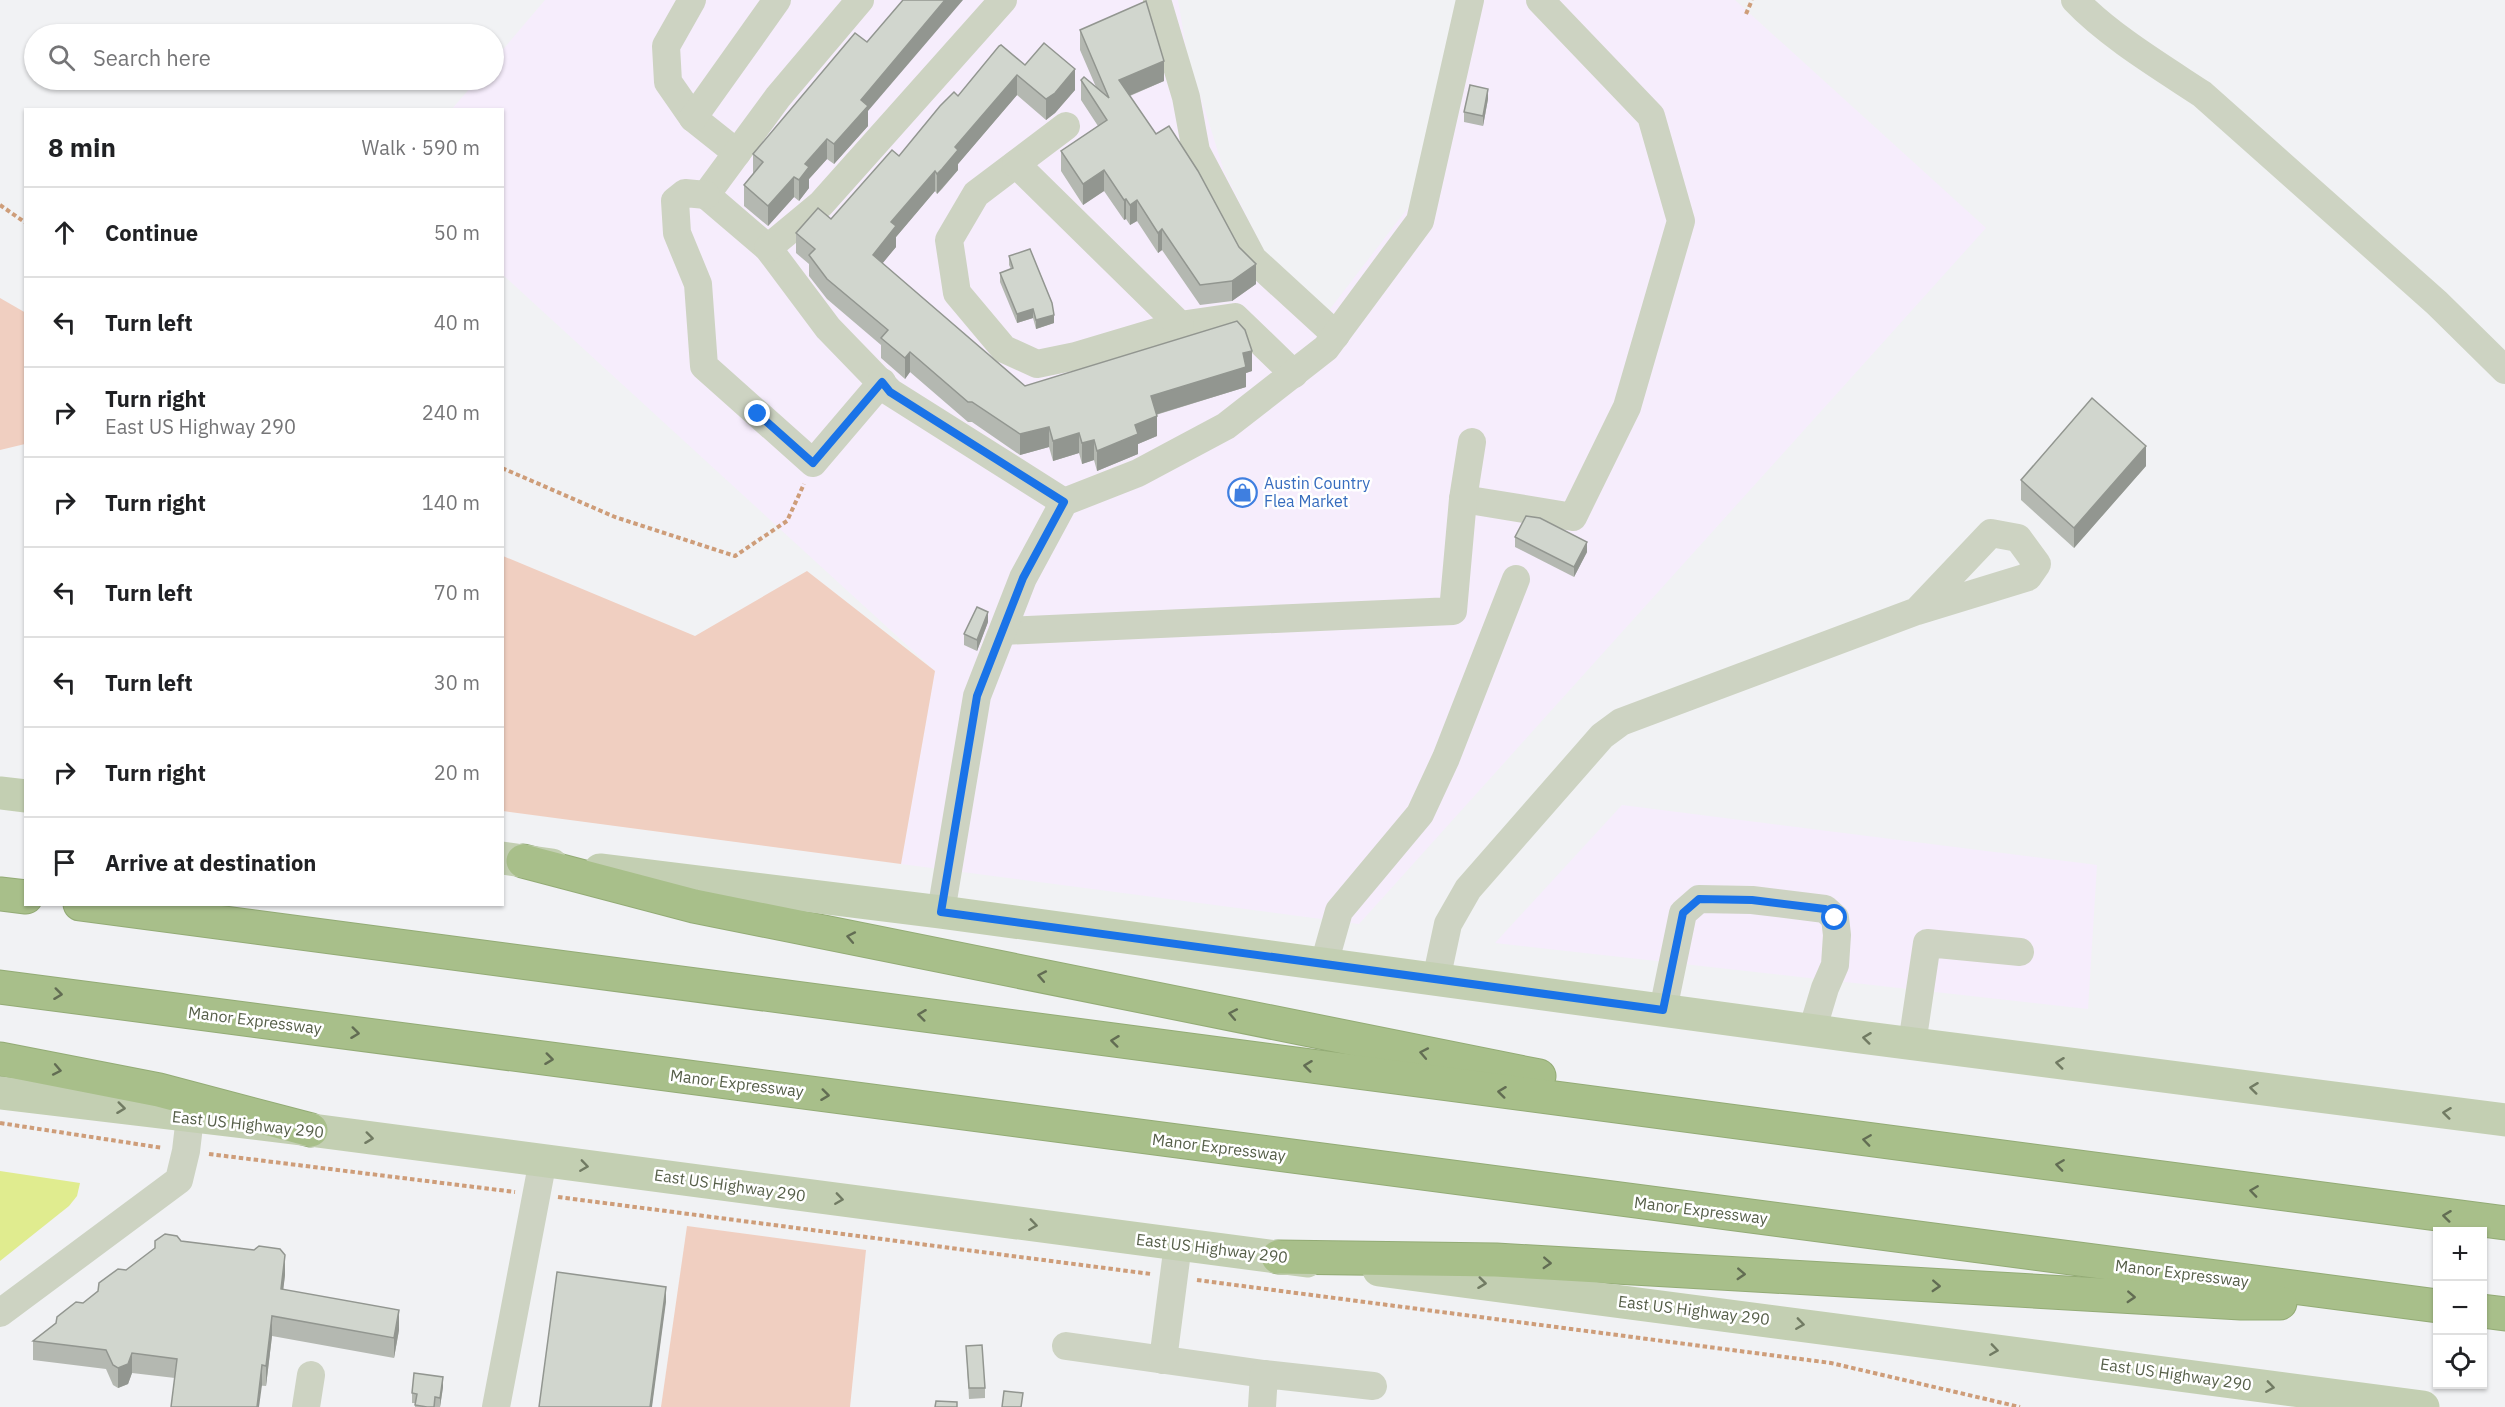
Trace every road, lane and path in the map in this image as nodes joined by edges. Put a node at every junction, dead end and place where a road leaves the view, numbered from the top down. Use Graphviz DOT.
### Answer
graph roads {
  1 [pos="692,0"];
  2 [pos="777,0"];
  3 [pos="1003,0"];
  4 [pos="1157,0"];
  5 [pos="1470,0"];
  6 [pos="1540,0"];
  7 [pos="1752,0"];
  8 [pos="2075,0"];
  9 [pos="854,2"];
  10 [pos="1746,14"];
  11 [pos="693,118"];
  12 [pos="1066,126"];
  13 [pos="737,153"];
  14 [pos="1016,164"];
  15 [pos="705,195"];
  16 [pos="0,205"];
  17 [pos="24,222"];
  18 [pos="768,248"];
  19 [pos="1180,325"];
  20 [pos="1336,335"];
  21 [pos="2505,370"];
  22 [pos="1294,374"];
  23 [pos="882,382"];
  24 [pos="1472,442"];
  25 [pos="813,463"];
  26 [pos="504,469"];
  27 [pos="1463,499"];
  28 [pos="1064,502"];
  29 [pos="1516,579"];
  30 [pos="1917,611"];
  31 [pos="1003,631"];
  32 [pos="0,793"];
  33 [pos="24,796"];
  34 [pos="513,860"];
  35 [pos="0,894"];
  36 [pos="24,897"];
  37 [pos="95,906"];
  38 [pos="941,912"];
  39 [pos="2020,952"];
  40 [pos="1324,964"];
  41 [pos="1436,980"];
  42 [pos="0,987"];
  43 [pos="1663,1010"];
  44 [pos="1812,1031"];
  45 [pos="1912,1044"];
  46 [pos="0,1059"];
  47 [pos="0,1093"];
  48 [pos="1664,1113"];
  49 [pos="190,1117"];
  50 [pos="2505,1120"];
  51 [pos="0,1123"];
  52 [pos="311,1130"];
  53 [pos="186,1151"];
  54 [pos="543,1160"];
  55 [pos="536,1194"];
  56 [pos="2505,1223"];
  57 [pos="1178,1244"];
  58 [pos="1278,1257"];
  59 [pos="1174,1277"];
  60 [pos="2395,1301"];
  61 [pos="2433,1305"];
  62 [pos="2487,1312"];
  63 [pos="0,1313"];
  64 [pos="2505,1314"];
  65 [pos="1066,1346"];
  66 [pos="1163,1360"];
  67 [pos="1264,1374"];
  68 [pos="311,1375"];
  69 [pos="1373,1386"];
  70 [pos="306,1407"];
  71 [pos="496,1407"];
  72 [pos="1262,1407"];
  73 [pos="2020,1407"];
  74 [pos="2423,1407"];
  1 -- 11 [label="lane"];
  2 -- 11 [label="lane"];
  3 -- 18 [label="lane"];
  4 -- 20 [label="lane"];
  5 -- 20 [label="lane"];
  6 -- 27 [label="lane"];
  7 -- 10 [label="path"];
  8 -- 21 [label="lane"];
  9 -- 13 [label="lane"];
  11 -- 13 [label="lane"];
  12 -- 14 [label="lane"];
  13 -- 15 [label="lane"];
  14 -- 19 [label="lane"];
  14 -- 19 [label="lane"];
  15 -- 18 [label="lane"];
  15 -- 25 [label="lane"];
  16 -- 17 [label="path"];
  18 -- 23 [label="lane"];
  19 -- 22 [label="lane"];
  20 -- 22 [label="lane"];
  22 -- 28 [label="lane"];
  23 -- 25 [label="lane"];
  23 -- 28 [label="lane"];
  24 -- 27 [label="lane"];
  25 -- 26 [label="path"];
  27 -- 31 [label="lane"];
  28 -- 31 [label="lane"];
  29 -- 40 [label="lane"];
  30 -- 41 [label="lane"];
  31 -- 38 [label="lane"];
  32 -- 33 [label="main road"];
  34 -- 38 [label="main road"];
  48 -- 34 [label="highway, one-way"];
  35 -- 36 [label="highway"];
  48 -- 37 [label="highway, one-way"];
  38 -- 40 [label="main road"];
  39 -- 45 [label="lane"];
  40 -- 41 [label="main road"];
  41 -- 43 [label="main road"];
  42 -- 60 [label="highway, Manor Expressway, one-way"];
  43 -- 44 [label="main road"];
  43 -- 44 [label="lane"];
  45 -- 44 [label="main road, one-way"];
  50 -- 45 [label="main road, one-way"];
  46 -- 52 [label="highway, one-way"];
  47 -- 49 [label="main road, East US Highway 290, one-way"];
  56 -- 48 [label="highway, one-way"];
  49 -- 52 [label="main road, East US Highway 290"];
  49 -- 53 [label="lane"];
  51 -- 53 [label="path"];
  52 -- 54 [label="main road, East US Highway 290, one-way"];
  53 -- 55 [label="path"];
  53 -- 63 [label="lane"];
  54 -- 55 [label="lane"];
  54 -- 57 [label="main road, East US Highway 290, one-way"];
  55 -- 59 [label="path"];
  55 -- 71 [label="lane"];
  57 -- 58 [label="main road, East US Highway 290"];
  57 -- 59 [label="lane"];
  58 -- 60 [label="highway, one-way"];
  58 -- 74 [label="main road, East US Highway 290, one-way"];
  59 -- 66 [label="lane"];
  59 -- 73 [label="path"];
  60 -- 61 [label="highway, Manor Expressway"];
  62 -- 64 [label="highway"];
  65 -- 66 [label="lane"];
  66 -- 67 [label="lane"];
  67 -- 69 [label="lane"];
  67 -- 72 [label="lane"];
  68 -- 70 [label="lane"];
}
